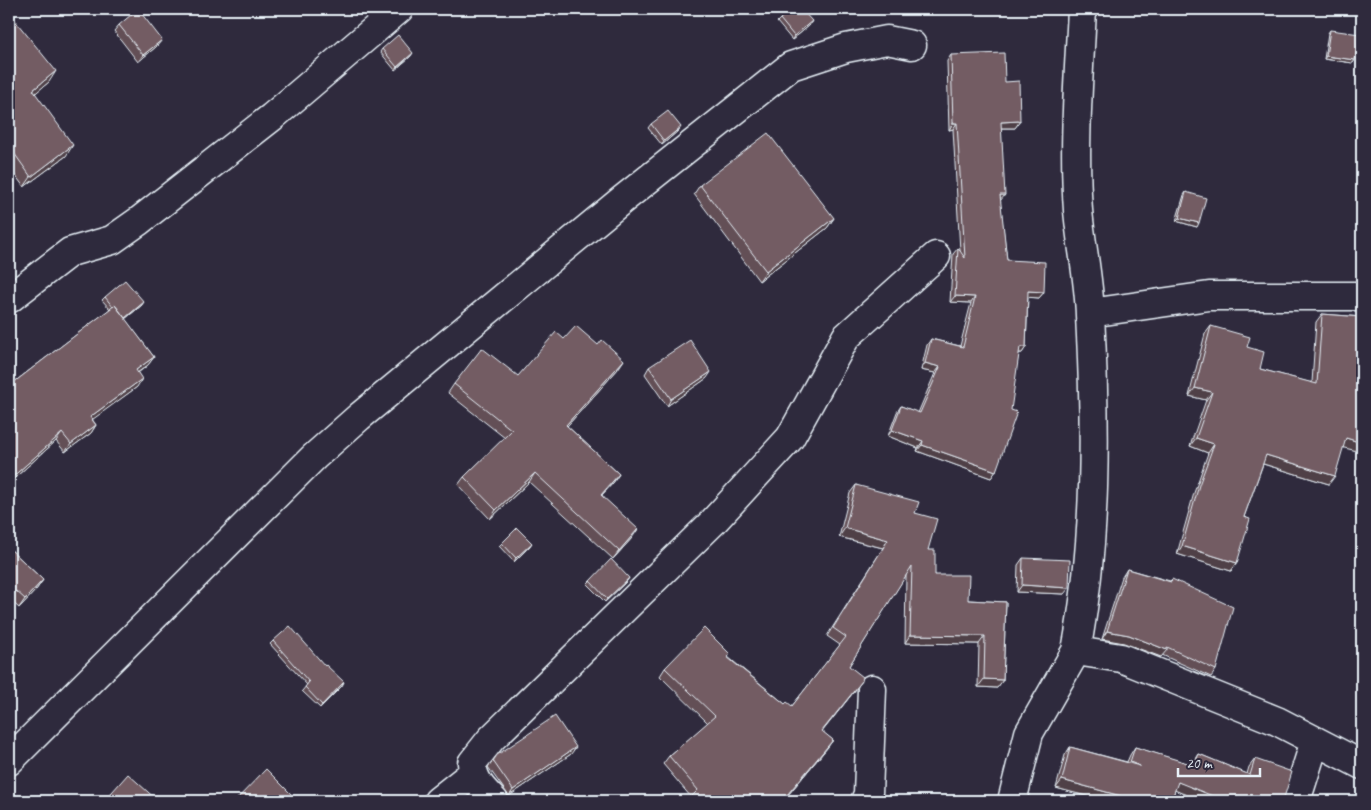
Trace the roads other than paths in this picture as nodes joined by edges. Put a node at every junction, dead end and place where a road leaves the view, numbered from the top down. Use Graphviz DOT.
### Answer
graph roads {
  1 [pos="399,9"];
  2 [pos="1082,9"];
  3 [pos="912,45"];
  4 [pos="936,256"];
  5 [pos="1362,296"];
  6 [pos="9,299"];
  7 [pos="1090,314"];
  8 [pos="1076,651"];
  9 [pos="872,689"];
  10 [pos="1315,740"];
  11 [pos="9,761"];
  12 [pos="1362,765"];
  13 [pos="472,774"];
  14 [pos="438,801"];
  15 [pos="494,801"];
  16 [pos="866,801"];
  17 [pos="1012,801"];
  18 [pos="1296,801"];
  1 -- 6 [label="street"];
  2 -- 7 [label="street"];
  3 -- 11 [label="street"];
  4 -- 13 [label="street"];
  5 -- 7 [label="street"];
  7 -- 8 [label="street"];
  8 -- 10 [label="street"];
  8 -- 17 [label="street"];
  9 -- 16 [label="street"];
  10 -- 12 [label="street"];
  10 -- 18 [label="street"];
  13 -- 14 [label="street"];
  13 -- 15 [label="street"];
}
